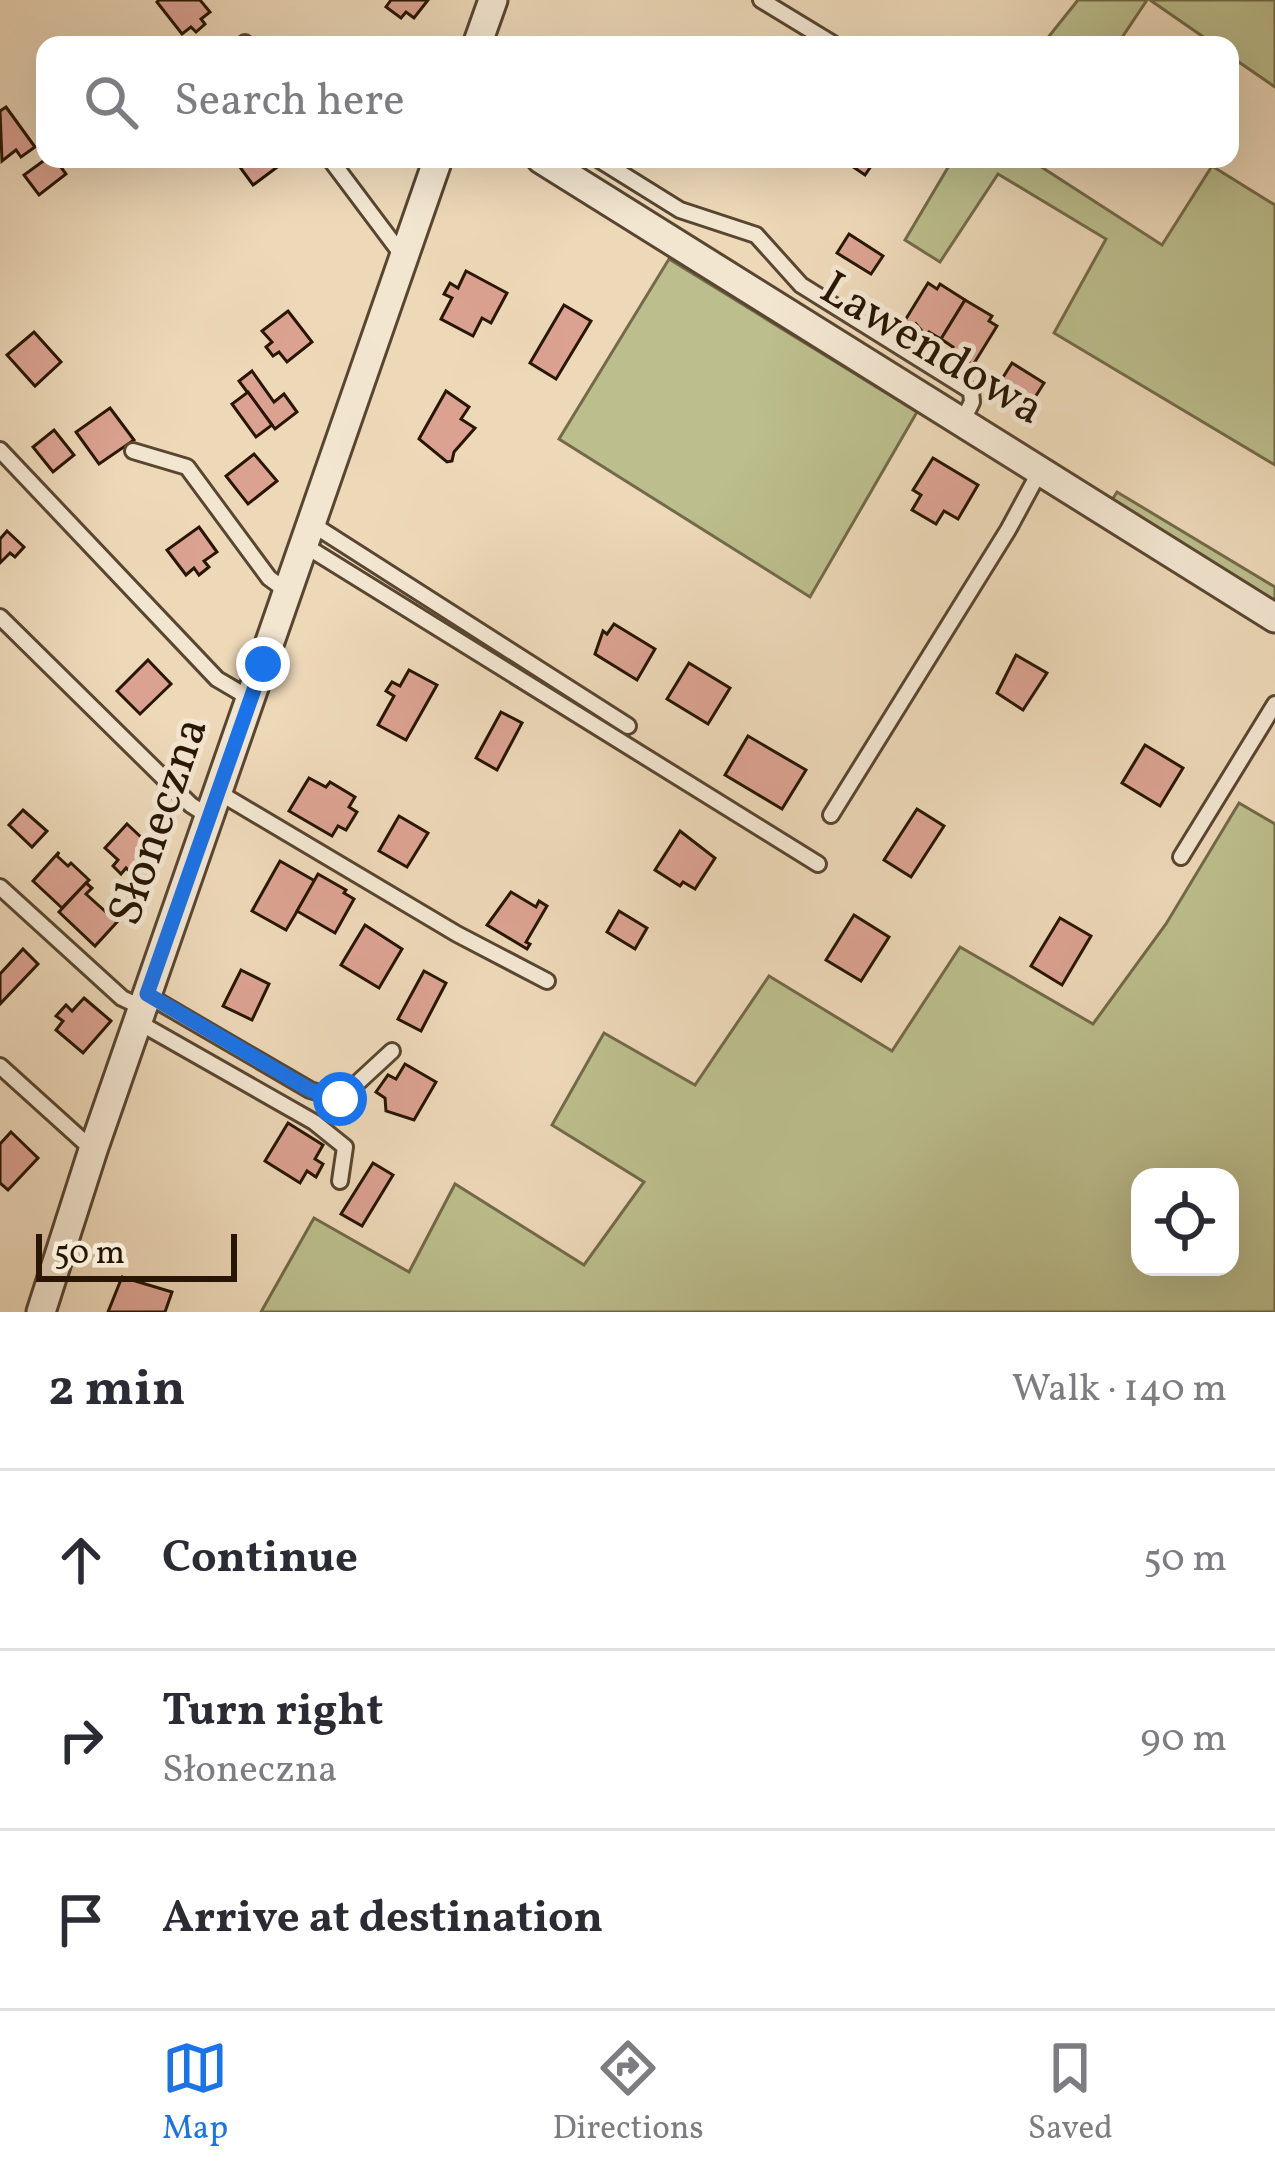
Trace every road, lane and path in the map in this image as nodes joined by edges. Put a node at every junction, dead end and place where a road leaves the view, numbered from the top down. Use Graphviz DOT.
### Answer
graph roads {
  1 [pos="494,0"];
  2 [pos="761,0"];
  3 [pos="480,36"];
  4 [pos="820,36"];
  5 [pos="337,168"];
  6 [pos="435,168"];
  7 [pos="555,168"];
  8 [pos="613,168"];
  9 [pos="405,259"];
  10 [pos="829,302"];
  11 [pos="814,331"];
  12 [pos="962,422"];
  13 [pos="0,450"];
  14 [pos="133,451"];
  15 [pos="1041,469"];
  16 [pos="308,535"];
  17 [pos="288,592"];
  18 [pos="0,617"];
  19 [pos="1275,618"];
  20 [pos="251,699"];
  21 [pos="1275,704"];
  22 [pos="628,726"];
  23 [pos="214,804"];
  24 [pos="831,815"];
  25 [pos="1181,857"];
  26 [pos="818,864"];
  27 [pos="0,886"];
  28 [pos="547,981"];
  29 [pos="143,1008"];
  30 [pos="392,1051"];
  31 [pos="0,1066"];
  32 [pos="93,1150"];
  33 [pos="340,1181"];
  34 [pos="41,1312"];
  1 -- 3 [label="street"];
  2 -- 4 [label="lane"];
  5 -- 9 [label="lane"];
  6 -- 9 [label="street, Słoneczna"];
  7 -- 11 [label="street, Lawendowa"];
  8 -- 10 [label="lane"];
  9 -- 16 [label="street, Słoneczna"];
  10 -- 11 [label="lane"];
  10 -- 12 [label="lane"];
  11 -- 12 [label="street, Lawendowa"];
  12 -- 15 [label="street, Lawendowa"];
  13 -- 20 [label="lane"];
  14 -- 17 [label="lane"];
  15 -- 19 [label="street, Lawendowa"];
  15 -- 24 [label="lane"];
  16 -- 17 [label="street, Słoneczna"];
  16 -- 22 [label="lane"];
  16 -- 26 [label="lane"];
  17 -- 20 [label="street, Słoneczna"];
  18 -- 23 [label="lane"];
  20 -- 23 [label="street, Słoneczna"];
  21 -- 25 [label="lane"];
  23 -- 28 [label="lane"];
  23 -- 29 [label="street, Słoneczna"];
  27 -- 29 [label="lane"];
  29 -- 30 [label="lane"];
  29 -- 32 [label="street, Słoneczna"];
  29 -- 33 [label="lane"];
  31 -- 32 [label="lane"];
  32 -- 34 [label="street, Słoneczna"];
}
